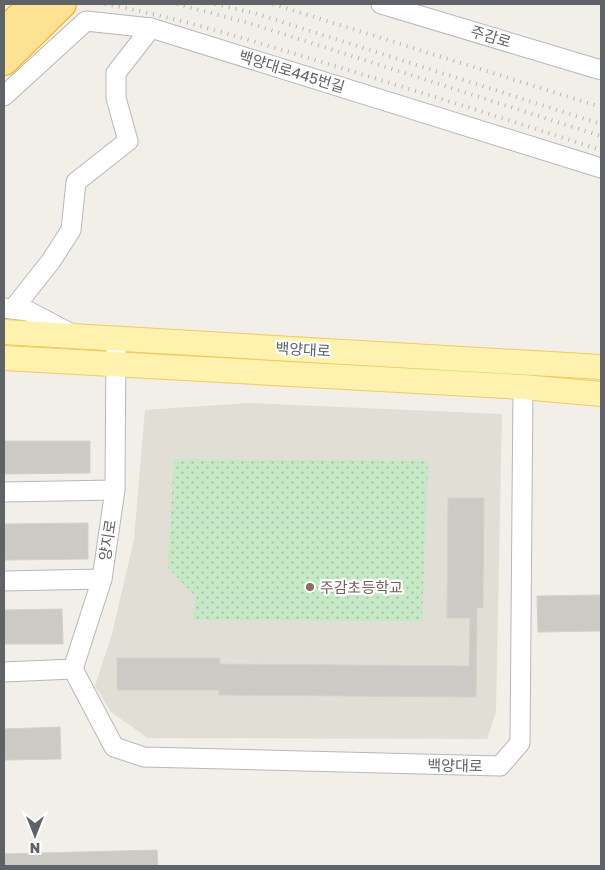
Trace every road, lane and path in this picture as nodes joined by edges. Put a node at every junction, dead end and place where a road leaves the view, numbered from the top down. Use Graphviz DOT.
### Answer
graph roads {
  1 [pos="32,4"];
  2 [pos="62,4"];
  3 [pos="381,4"];
  4 [pos="151,28"];
  5 [pos="4,32"];
  6 [pos="4,61"];
  7 [pos="601,70"];
  8 [pos="4,96"];
  9 [pos="601,168"];
  10 [pos="8,309"];
  11 [pos="4,332"];
  12 [pos="74,335"];
  13 [pos="116,337"];
  14 [pos="5,359"];
  15 [pos="114,363"];
  16 [pos="601,367"];
  17 [pos="523,387"];
  18 [pos="601,394"];
  19 [pos="115,490"];
  20 [pos="4,492"];
  21 [pos="102,579"];
  22 [pos="4,581"];
  23 [pos="73,669"];
  24 [pos="4,672"];
  1 -- 5 [label="highway"];
  2 -- 6 [label="highway"];
  3 -- 7 [label="street, 주감로"];
  4 -- 8 [label="street, 백양대로445번길"];
  4 -- 9 [label="street, 백양대로445번길"];
  4 -- 10 [label="street"];
  10 -- 12 [label="street"];
  11 -- 12 [label="main road, 백양대로"];
  12 -- 13 [label="main road, 백양대로"];
  13 -- 15 [label="street, 양지로"];
  13 -- 16 [label="main road, 백양대로"];
  14 -- 15 [label="main road, 백양대로"];
  15 -- 17 [label="main road, 백양대로"];
  15 -- 19 [label="street, 양지로"];
  17 -- 18 [label="main road, 백양대로"];
  17 -- 23 [label="street, 백양대로"];
  19 -- 20 [label="street"];
  19 -- 21 [label="street, 양지로"];
  21 -- 22 [label="street"];
  21 -- 23 [label="street, 양지로"];
  23 -- 24 [label="street"];
}
